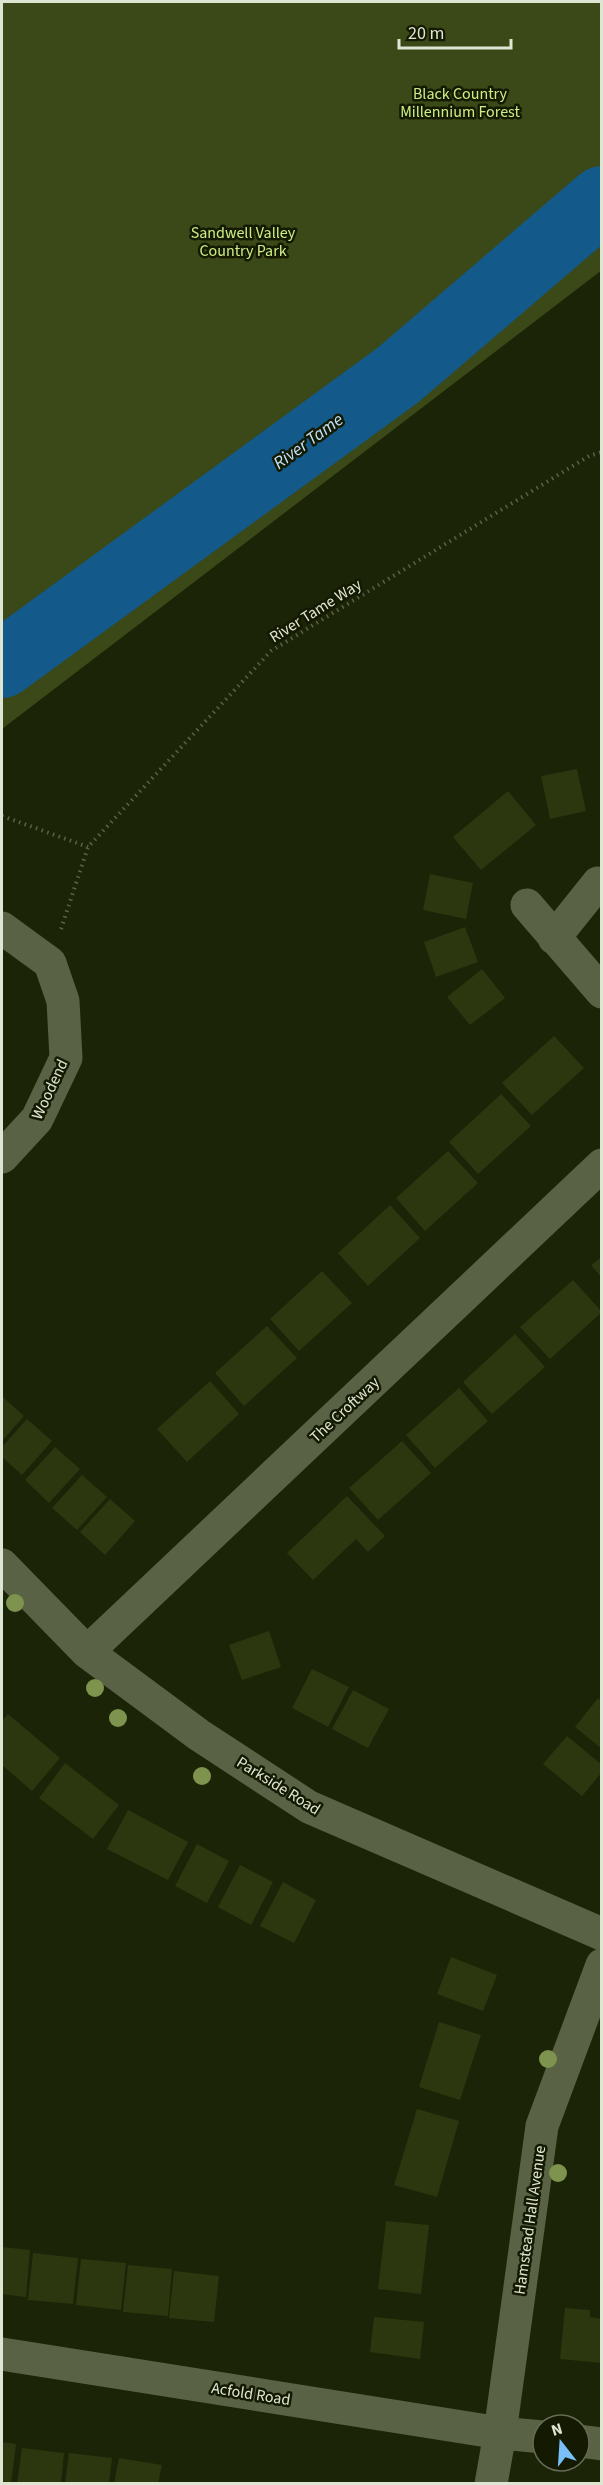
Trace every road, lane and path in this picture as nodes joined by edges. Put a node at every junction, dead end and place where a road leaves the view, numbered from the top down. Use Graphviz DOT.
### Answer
graph roads {
  1 [pos="602,452"];
  2 [pos="2,816"];
  3 [pos="88,847"];
  4 [pos="598,883"];
  5 [pos="527,905"];
  6 [pos="2,927"];
  7 [pos="554,938"];
  8 [pos="50,963"];
  9 [pos="602,992"];
  10 [pos="2,1157"];
  11 [pos="602,1165"];
  12 [pos="2,1565"];
  13 [pos="87,1652"];
  14 [pos="602,1934"];
  15 [pos="602,1965"];
  16 [pos="2,2354"];
  17 [pos="500,2433"];
  18 [pos="531,2437"];
  19 [pos="491,2484"];
  1 -- 3 [label="path, River Tame Way"];
  2 -- 3 [label="path"];
  3 -- 8 [label="path, River Tame Way"];
  4 -- 7 [label="street"];
  5 -- 7 [label="street"];
  6 -- 8 [label="street"];
  7 -- 9 [label="street"];
  8 -- 10 [label="street, Woodend"];
  11 -- 13 [label="street, The Croftway"];
  12 -- 13 [label="street, Parkside Road"];
  13 -- 14 [label="street, Parkside Road"];
  15 -- 17 [label="street, Hamstead Hall Avenue"];
  16 -- 17 [label="street, Acfold Road"];
  17 -- 18 [label="street, Acfold Road"];
  17 -- 19 [label="street, Hamstead Hall Avenue"];
}
